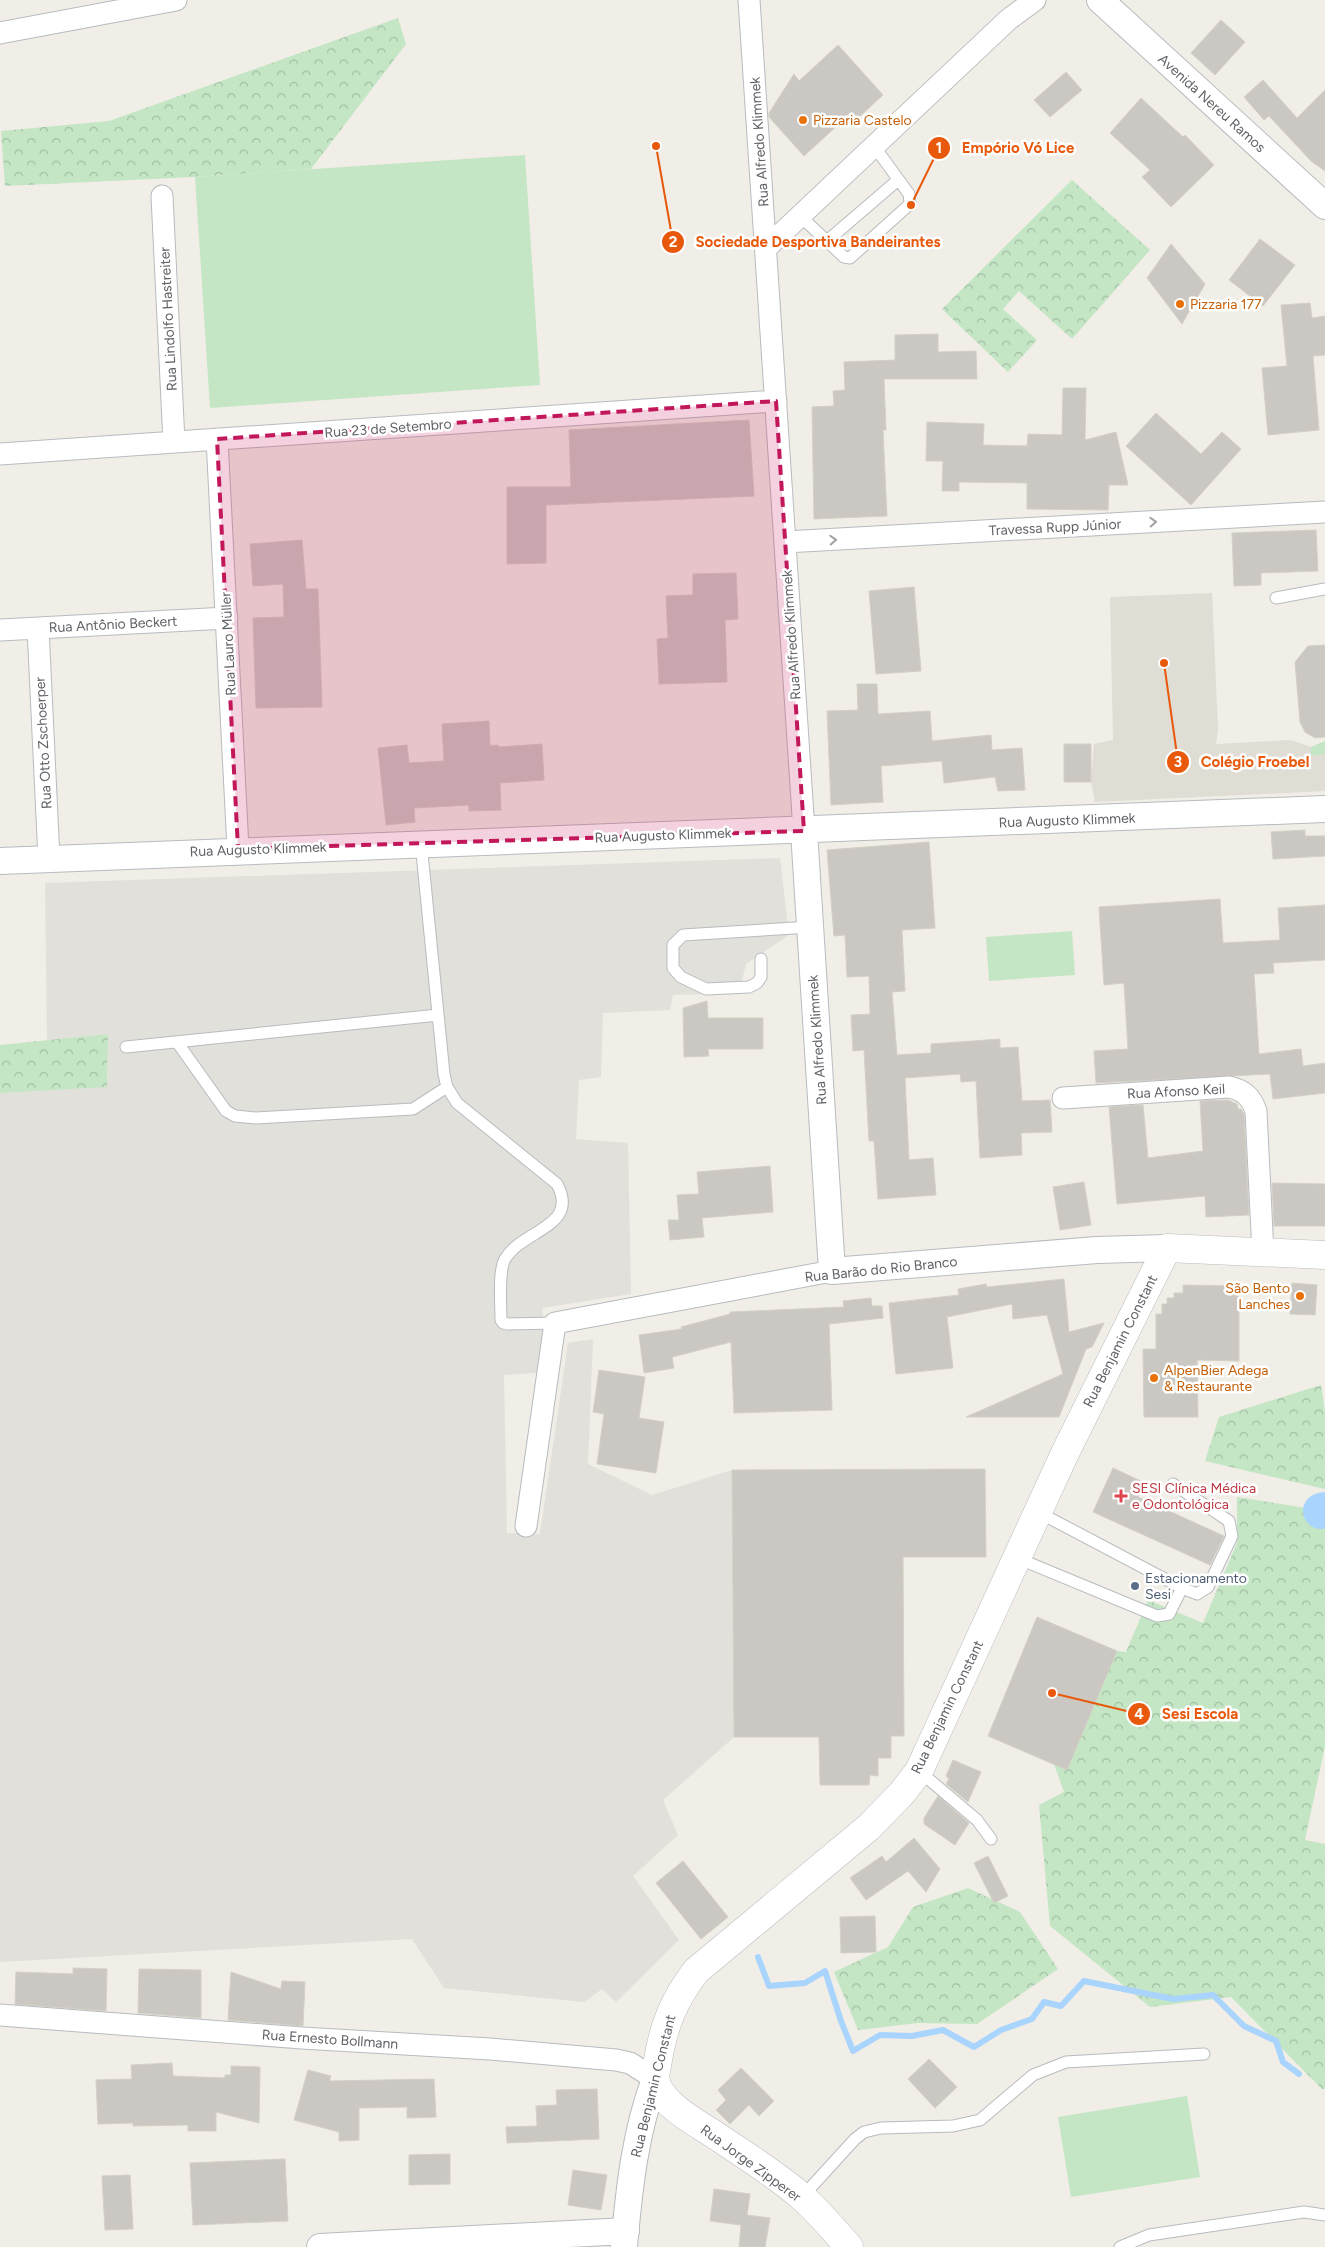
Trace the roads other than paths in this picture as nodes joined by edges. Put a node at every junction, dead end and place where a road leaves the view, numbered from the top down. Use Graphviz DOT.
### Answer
graph roads {
  1 [pos="176,0"];
  2 [pos="749,0"];
  3 [pos="1034,0"];
  4 [pos="1100,0"];
  5 [pos="0,33"];
  6 [pos="874,146"];
  7 [pos="898,180"];
  8 [pos="162,196"];
  9 [pos="1325,206"];
  10 [pos="799,215"];
  11 [pos="827,241"];
  12 [pos="766,248"];
  13 [pos="776,401"];
  14 [pos="217,439"];
  15 [pos="174,442"];
  16 [pos="0,454"];
  17 [pos="1325,512"];
  18 [pos="785,542"];
  19 [pos="1325,589"];
  20 [pos="1276,598"];
  21 [pos="227,618"];
  22 [pos="38,628"];
  23 [pos="0,630"];
  24 [pos="1325,810"];
  25 [pos="804,831"];
  26 [pos="421,844"];
  27 [pos="238,850"];
  28 [pos="49,858"];
  29 [pos="0,861"];
  30 [pos="810,927"];
  31 [pos="761,959"];
  32 [pos="438,1015"];
  33 [pos="177,1042"];
  34 [pos="126,1047"];
  35 [pos="447,1087"];
  36 [pos="1063,1098"];
  37 [pos="1167,1248"];
  38 [pos="1263,1252"];
  39 [pos="1325,1255"];
  40 [pos="832,1271"];
  41 [pos="555,1323"];
  42 [pos="1172,1484"];
  43 [pos="1038,1512"];
  44 [pos="526,1526"];
  45 [pos="1017,1558"];
  46 [pos="1182,1588"];
  47 [pos="919,1771"];
  48 [pos="991,1839"];
  49 [pos="0,2015"];
  50 [pos="1204,2054"];
  51 [pos="655,2079"];
  52 [pos="802,2197"];
  53 [pos="1325,2215"];
  54 [pos="625,2239"];
  55 [pos="320,2247"];
  56 [pos="849,2247"];
  57 [pos="1120,2247"];
  1 -- 5 [label="street"];
  2 -- 12 [label="street, Rua Alfredo Klimmek"];
  3 -- 6 [label="street"];
  4 -- 9 [label="street, Avenida Nereu Ramos"];
  6 -- 7 [label="lane"];
  6 -- 10 [label="street"];
  7 -- 11 [label="lane"];
  7 -- 11 [label="lane"];
  8 -- 15 [label="street, Rua Lindolfo Hastreiter"];
  10 -- 11 [label="lane"];
  10 -- 12 [label="street"];
  12 -- 13 [label="street, Rua Alfredo Klimmek"];
  13 -- 14 [label="street, Rua 23 de Setembro"];
  13 -- 18 [label="street, Rua Alfredo Klimmek"];
  14 -- 15 [label="street, Rua 23 de Setembro"];
  14 -- 21 [label="street, Rua Lauro Müller"];
  15 -- 16 [label="street, Rua 23 de Setembro"];
  18 -- 17 [label="street, Travessa Rupp Júnior, one-way"];
  18 -- 25 [label="street, Rua Alfredo Klimmek"];
  19 -- 20 [label="lane"];
  21 -- 22 [label="street, Rua Antônio Beckert"];
  21 -- 27 [label="street, Rua Lauro Müller"];
  22 -- 23 [label="street, Rua Antônio Beckert"];
  22 -- 28 [label="street, Rua Otto Zschoerper"];
  24 -- 25 [label="street, Rua Augusto Klimmek"];
  25 -- 26 [label="street, Rua Augusto Klimmek"];
  25 -- 30 [label="street, Rua Alfredo Klimmek"];
  26 -- 27 [label="street, Rua Augusto Klimmek"];
  26 -- 32 [label="lane"];
  27 -- 28 [label="street, Rua Augusto Klimmek"];
  28 -- 29 [label="street, Rua Augusto Klimmek"];
  30 -- 31 [label="lane"];
  30 -- 40 [label="street, Rua Alfredo Klimmek"];
  32 -- 33 [label="lane"];
  32 -- 35 [label="lane"];
  33 -- 34 [label="lane"];
  33 -- 35 [label="lane"];
  35 -- 41 [label="lane"];
  36 -- 38 [label="street, Rua Afonso Keil"];
  37 -- 38 [label="main road, Rua Barão do Rio Branco"];
  37 -- 40 [label="street, Rua Barão do Rio Branco"];
  37 -- 43 [label="main road, Rua Benjamin Constant"];
  38 -- 39 [label="main road, Rua Barão do Rio Branco"];
  40 -- 41 [label="street, Rua Barão do Rio Branco"];
  41 -- 44 [label="street"];
  42 -- 46 [label="lane"];
  43 -- 45 [label="main road, Rua Benjamin Constant"];
  43 -- 46 [label="lane"];
  45 -- 46 [label="lane"];
  45 -- 47 [label="main road, Rua Benjamin Constant"];
  47 -- 48 [label="lane"];
  47 -- 51 [label="main road, Rua Benjamin Constant"];
  49 -- 51 [label="street, Rua Ernesto Bollmann"];
  50 -- 52 [label="lane"];
  51 -- 52 [label="main road, Rua Jorge Zipperer"];
  51 -- 54 [label="street, Rua Benjamin Constant"];
  52 -- 56 [label="main road, Rua Jorge Zipperer"];
  53 -- 57 [label="lane"];
  54 -- 55 [label="street"];
}
